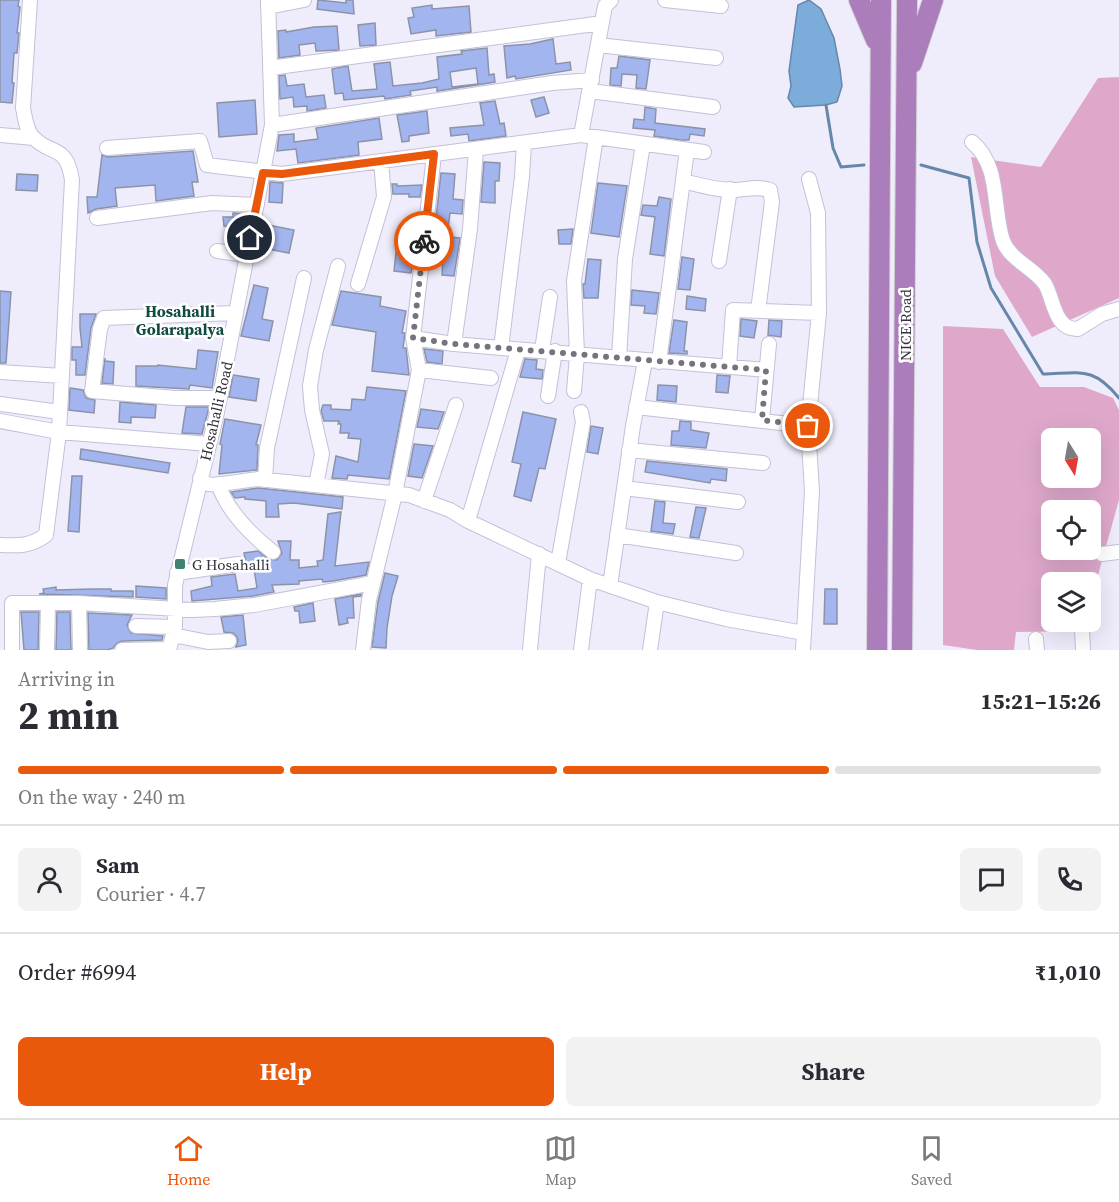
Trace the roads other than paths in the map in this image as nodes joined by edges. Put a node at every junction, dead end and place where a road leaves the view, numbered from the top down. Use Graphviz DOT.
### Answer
graph roads {
  1 [pos="30,0"];
  2 [pos="304,0"];
  3 [pos="611,0"];
  4 [pos="665,0"];
  5 [pos="859,0"];
  6 [pos="881,0"];
  7 [pos="907,0"];
  8 [pos="933,0"];
  9 [pos="268,4"];
  10 [pos="721,6"];
  11 [pos="602,23"];
  12 [pos="598,45"];
  13 [pos="880,51"];
  14 [pos="716,58"];
  15 [pos="270,68"];
  16 [pos="906,76"];
  17 [pos="591,86"];
  18 [pos="713,107"];
  19 [pos="272,125"];
  20 [pos="0,135"];
  21 [pos="581,135"];
  22 [pos="596,137"];
  23 [pos="34,138"];
  24 [pos="972,142"];
  25 [pos="524,143"];
  26 [pos="643,144"];
  27 [pos="107,148"];
  28 [pos="476,149"];
  29 [pos="687,150"];
  30 [pos="704,152"];
  31 [pos="434,154"];
  32 [pos="381,162"];
  33 [pos="263,173"];
  34 [pos="808,179"];
  35 [pos="683,181"];
  36 [pos="730,189"];
  37 [pos="257,205"];
  38 [pos="97,218"];
  39 [pos="218,251"];
  40 [pos="247,255"];
  41 [pos="719,261"];
  42 [pos="338,266"];
  43 [pos="304,278"];
  44 [pos="358,284"];
  45 [pos="550,297"];
  46 [pos="1119,309"];
  47 [pos="758,311"];
  48 [pos="236,313"];
  49 [pos="819,313"];
  50 [pos="413,338"];
  51 [pos="454,344"];
  52 [pos="769,344"];
  53 [pos="501,348"];
  54 [pos="518,350"];
  55 [pos="548,351"];
  56 [pos="576,355"];
  57 [pos="619,358"];
  58 [pos="645,361"];
  59 [pos="659,362"];
  60 [pos="729,367"];
  61 [pos="419,370"];
  62 [pos="766,370"];
  63 [pos="0,372"];
  64 [pos="62,376"];
  65 [pos="491,378"];
  66 [pos="574,391"];
  67 [pos="548,396"];
  68 [pos="220,398"];
  69 [pos="0,404"];
  70 [pos="456,405"];
  71 [pos="636,407"];
  72 [pos="60,412"];
  73 [pos="581,412"];
  74 [pos="762,420"];
  75 [pos="0,421"];
  76 [pos="808,426"];
  77 [pos="59,432"];
  78 [pos="209,444"];
  79 [pos="629,450"];
  80 [pos="763,463"];
  81 [pos="200,478"];
  82 [pos="265,480"];
  83 [pos="218,484"];
  84 [pos="316,485"];
  85 [pos="624,488"];
  86 [pos="395,494"];
  87 [pos="424,501"];
  88 [pos="738,502"];
  89 [pos="468,521"];
  90 [pos="617,535"];
  91 [pos="0,544"];
  92 [pos="273,552"];
  93 [pos="1119,552"];
  94 [pos="736,553"];
  95 [pos="539,554"];
  96 [pos="1102,554"];
  97 [pos="558,563"];
  98 [pos="238,564"];
  99 [pos="177,573"];
  100 [pos="590,579"];
  101 [pos="374,582"];
  102 [pos="610,586"];
  103 [pos="657,602"];
  104 [pos="79,603"];
  105 [pos="48,604"];
  106 [pos="174,608"];
  107 [pos="136,626"];
  108 [pos="174,631"];
  109 [pos="1082,632"];
  110 [pos="804,633"];
  111 [pos="229,641"];
  112 [pos="204,646"];
  113 [pos="12,650"];
  114 [pos="47,650"];
  115 [pos="80,650"];
  116 [pos="122,650"];
  117 [pos="169,650"];
  118 [pos="363,650"];
  119 [pos="530,650"];
  120 [pos="581,650"];
  121 [pos="650,650"];
  122 [pos="803,650"];
  123 [pos="877,650"];
  124 [pos="902,650"];
  125 [pos="1083,650"];
  1 -- 23 [label="street"];
  2 -- 9 [label="street"];
  3 -- 11 [label="street"];
  4 -- 10 [label="street"];
  5 -- 13 [label="highway"];
  6 -- 13 [label="highway, NICE Road"];
  7 -- 16 [label="highway, NICE Road"];
  8 -- 16 [label="highway"];
  9 -- 15 [label="street, Hosahalli Road"];
  11 -- 12 [label="street"];
  11 -- 15 [label="street"];
  12 -- 14 [label="street"];
  12 -- 17 [label="street"];
  13 -- 123 [label="highway, NICE Road"];
  15 -- 19 [label="street, Hosahalli Road"];
  16 -- 124 [label="highway, NICE Road"];
  17 -- 18 [label="street"];
  17 -- 19 [label="street"];
  17 -- 21 [label="street"];
  19 -- 33 [label="street, Hosahalli Road"];
  20 -- 23 [label="street"];
  21 -- 22 [label="street"];
  21 -- 25 [label="street"];
  22 -- 26 [label="street"];
  22 -- 56 [label="street"];
  23 -- 64 [label="street"];
  24 -- 46 [label="street"];
  25 -- 28 [label="street"];
  25 -- 53 [label="street"];
  26 -- 29 [label="street"];
  26 -- 57 [label="street"];
  27 -- 33 [label="street"];
  28 -- 31 [label="street"];
  28 -- 51 [label="street"];
  29 -- 30 [label="street"];
  29 -- 35 [label="street"];
  31 -- 32 [label="street"];
  31 -- 50 [label="street"];
  32 -- 33 [label="street"];
  32 -- 44 [label="street"];
  33 -- 37 [label="street, Hosahalli Road"];
  34 -- 49 [label="street"];
  35 -- 36 [label="street"];
  35 -- 59 [label="street"];
  36 -- 41 [label="street"];
  36 -- 47 [label="street"];
  37 -- 38 [label="street"];
  37 -- 40 [label="street, Hosahalli Road"];
  39 -- 40 [label="street"];
  40 -- 48 [label="street, Hosahalli Road"];
  42 -- 84 [label="street"];
  43 -- 82 [label="street"];
  45 -- 55 [label="street"];
  47 -- 49 [label="street"];
  47 -- 60 [label="street"];
  48 -- 68 [label="street, Hosahalli Road"];
  48 -- 68 [label="street"];
  49 -- 76 [label="street"];
  50 -- 51 [label="street"];
  50 -- 61 [label="street"];
  51 -- 53 [label="street"];
  52 -- 62 [label="street"];
  53 -- 54 [label="street"];
  54 -- 55 [label="street"];
  54 -- 89 [label="street"];
  55 -- 56 [label="street"];
  55 -- 67 [label="street"];
  56 -- 57 [label="street"];
  56 -- 66 [label="street"];
  57 -- 58 [label="street"];
  58 -- 59 [label="street"];
  58 -- 71 [label="street"];
  59 -- 60 [label="street"];
  60 -- 62 [label="street"];
  61 -- 65 [label="street"];
  61 -- 86 [label="street"];
  62 -- 74 [label="street"];
  63 -- 64 [label="street"];
  64 -- 72 [label="street"];
  68 -- 78 [label="street, Hosahalli Road"];
  69 -- 72 [label="street"];
  70 -- 87 [label="street"];
  71 -- 74 [label="street"];
  71 -- 79 [label="street"];
  72 -- 77 [label="street"];
  73 -- 97 [label="street"];
  74 -- 76 [label="street"];
  75 -- 77 [label="street"];
  76 -- 110 [label="street"];
  77 -- 78 [label="street"];
  77 -- 91 [label="street"];
  78 -- 81 [label="street, Hosahalli Road"];
  79 -- 80 [label="street"];
  79 -- 85 [label="street"];
  81 -- 83 [label="street"];
  81 -- 99 [label="street, Hosahalli Road"];
  82 -- 83 [label="street"];
  82 -- 84 [label="street"];
  83 -- 92 [label="street"];
  84 -- 86 [label="street"];
  85 -- 88 [label="street"];
  85 -- 90 [label="street"];
  86 -- 87 [label="street"];
  86 -- 101 [label="street"];
  87 -- 89 [label="street"];
  89 -- 95 [label="street"];
  90 -- 94 [label="street"];
  90 -- 102 [label="street"];
  93 -- 96 [label="street"];
  95 -- 97 [label="street"];
  95 -- 119 [label="street"];
  97 -- 100 [label="street"];
  98 -- 99 [label="street"];
  99 -- 106 [label="street, Hosahalli Road"];
  100 -- 102 [label="street"];
  100 -- 120 [label="street"];
  101 -- 106 [label="street"];
  101 -- 118 [label="street"];
  102 -- 103 [label="street"];
  103 -- 110 [label="street"];
  103 -- 121 [label="street"];
  104 -- 105 [label="street"];
  104 -- 106 [label="street"];
  104 -- 115 [label="street"];
  105 -- 113 [label="street"];
  105 -- 114 [label="street"];
  106 -- 108 [label="street, Hosahalli Road"];
  107 -- 108 [label="street"];
  108 -- 112 [label="street"];
  108 -- 117 [label="street, Hosahalli Road"];
  109 -- 125 [label="street"];
  110 -- 122 [label="street"];
  111 -- 112 [label="street"];
  116 -- 117 [label="street"];
}
